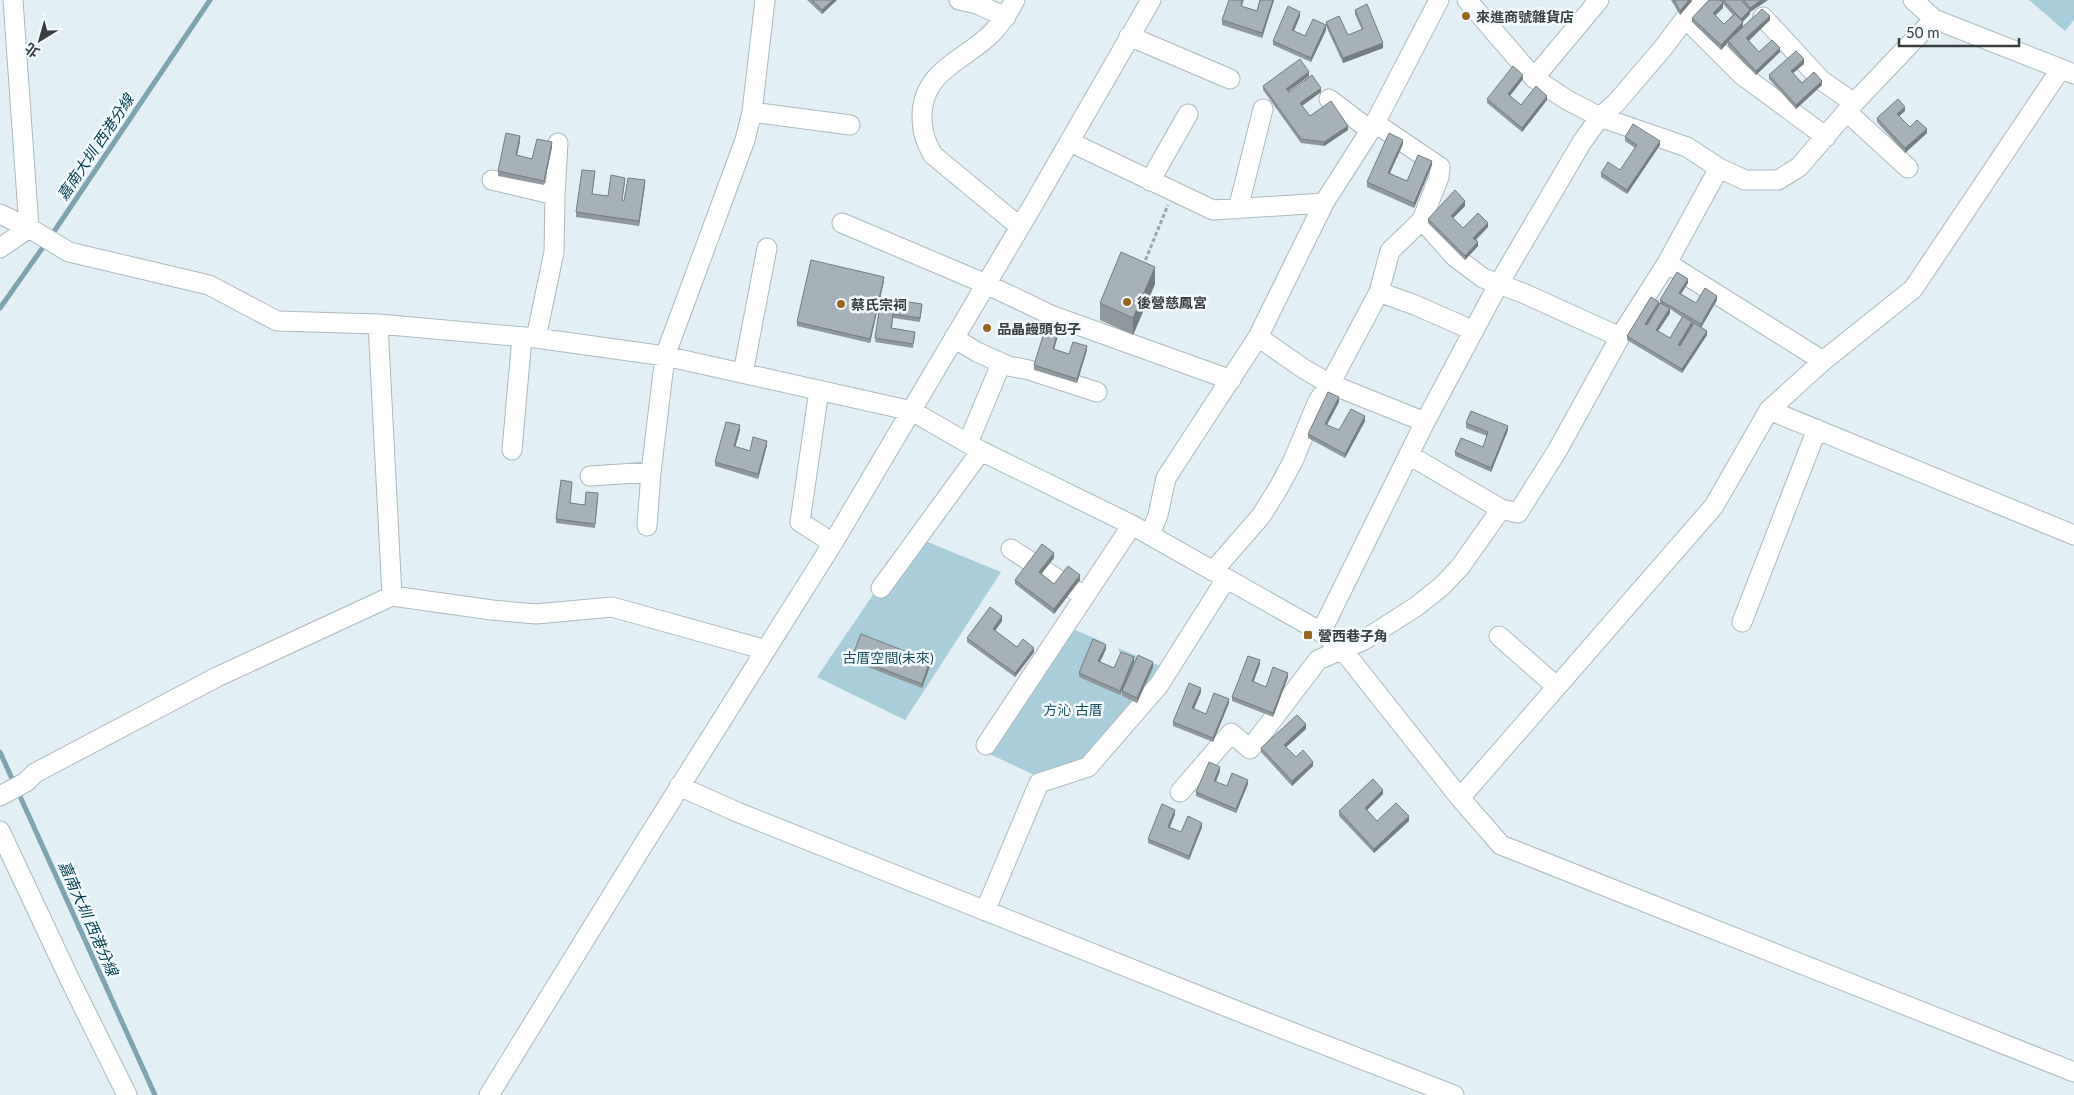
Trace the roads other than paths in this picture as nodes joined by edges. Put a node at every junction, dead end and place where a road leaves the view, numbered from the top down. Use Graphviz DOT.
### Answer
graph roads {
  1 [pos="13,0"];
  2 [pos="765,0"];
  3 [pos="960,0"];
  4 [pos="1151,0"];
  5 [pos="1439,0"];
  6 [pos="1467,0"];
  7 [pos="1599,0"];
  8 [pos="1699,0"];
  9 [pos="1913,0"];
  10 [pos="1011,8"];
  11 [pos="1763,18"];
  12 [pos="1686,19"];
  13 [pos="1934,19"];
  14 [pos="1129,36"];
  15 [pos="2067,72"];
  16 [pos="1534,78"];
  17 [pos="1230,79"];
  18 [pos="1329,99"];
  19 [pos="1851,107"];
  20 [pos="1263,109"];
  21 [pos="752,112"];
  22 [pos="1188,114"];
  23 [pos="1600,116"];
  24 [pos="850,124"];
  25 [pos="1372,127"];
  26 [pos="1826,136"];
  27 [pos="1070,142"];
  28 [pos="558,143"];
  29 [pos="1719,168"];
  30 [pos="1908,168"];
  31 [pos="492,180"];
  32 [pos="1150,181"];
  33 [pos="555,195"];
  34 [pos="1324,202"];
  35 [pos="1238,209"];
  36 [pos="0,214"];
  37 [pos="1422,220"];
  38 [pos="842,223"];
  39 [pos="1020,227"];
  40 [pos="29,228"];
  41 [pos="0,248"];
  42 [pos="767,248"];
  43 [pos="1666,264"];
  44 [pos="986,284"];
  45 [pos="1498,285"];
  46 [pos="1379,292"];
  47 [pos="378,324"];
  48 [pos="1474,331"];
  49 [pos="1258,337"];
  50 [pos="1620,337"];
  51 [pos="529,338"];
  52 [pos="954,338"];
  53 [pos="665,356"];
  54 [pos="1823,361"];
  55 [pos="998,371"];
  56 [pos="743,373"];
  57 [pos="1231,380"];
  58 [pos="1330,384"];
  59 [pos="819,390"];
  60 [pos="1097,392"];
  61 [pos="1769,410"];
  62 [pos="912,411"];
  63 [pos="1425,422"];
  64 [pos="1817,429"];
  65 [pos="974,447"];
  66 [pos="512,450"];
  67 [pos="1409,455"];
  68 [pos="650,472"];
  69 [pos="590,476"];
  70 [pos="1502,509"];
  71 [pos="1132,525"];
  72 [pos="647,526"];
  73 [pos="2074,535"];
  74 [pos="1150,536"];
  75 [pos="833,543"];
  76 [pos="1011,549"];
  77 [pos="1220,575"];
  78 [pos="881,588"];
  79 [pos="392,596"];
  80 [pos="1084,597"];
  81 [pos="1742,622"];
  82 [pos="1321,632"];
  83 [pos="1499,636"];
  84 [pos="1342,649"];
  85 [pos="766,650"];
  86 [pos="1557,687"];
  87 [pos="986,744"];
  88 [pos="679,786"];
  89 [pos="1180,792"];
  90 [pos="0,796"];
  91 [pos="1460,798"];
  92 [pos="0,831"];
  93 [pos="985,910"];
  94 [pos="2074,1072"];
  95 [pos="127,1095"];
  96 [pos="489,1095"];
  97 [pos="1454,1095"];
  1 -- 40 [label="street"];
  2 -- 21 [label="street"];
  3 -- 10 [label="street"];
  4 -- 14 [label="street"];
  5 -- 25 [label="street"];
  6 -- 16 [label="street"];
  7 -- 16 [label="street"];
  8 -- 12 [label="street"];
  9 -- 13 [label="street"];
  10 -- 39 [label="street"];
  11 -- 19 [label="street"];
  12 -- 23 [label="street"];
  12 -- 26 [label="street"];
  13 -- 15 [label="street"];
  13 -- 19 [label="street"];
  14 -- 17 [label="street"];
  14 -- 27 [label="street"];
  15 -- 54 [label="street"];
  16 -- 23 [label="street"];
  18 -- 25 [label="street"];
  19 -- 26 [label="street"];
  19 -- 30 [label="street"];
  20 -- 35 [label="street"];
  21 -- 24 [label="street"];
  21 -- 53 [label="street"];
  22 -- 32 [label="street"];
  23 -- 29 [label="street"];
  23 -- 45 [label="street"];
  25 -- 34 [label="street"];
  25 -- 37 [label="street"];
  26 -- 29 [label="street"];
  27 -- 32 [label="street"];
  27 -- 39 [label="street"];
  28 -- 33 [label="street"];
  29 -- 43 [label="street"];
  31 -- 33 [label="street"];
  32 -- 35 [label="street"];
  33 -- 51 [label="street"];
  34 -- 35 [label="street"];
  34 -- 49 [label="street"];
  36 -- 40 [label="street"];
  37 -- 45 [label="street"];
  37 -- 46 [label="street"];
  38 -- 44 [label="street"];
  39 -- 44 [label="street"];
  40 -- 41 [label="street"];
  40 -- 47 [label="street"];
  42 -- 56 [label="street"];
  43 -- 50 [label="street"];
  43 -- 54 [label="street"];
  44 -- 52 [label="street"];
  44 -- 57 [label="street"];
  45 -- 48 [label="street"];
  45 -- 50 [label="street"];
  46 -- 48 [label="street"];
  46 -- 58 [label="street"];
  47 -- 51 [label="street"];
  47 -- 79 [label="street"];
  48 -- 63 [label="street"];
  49 -- 57 [label="street"];
  49 -- 58 [label="street"];
  50 -- 70 [label="street"];
  51 -- 53 [label="street"];
  51 -- 66 [label="street"];
  52 -- 60 [label="street"];
  52 -- 62 [label="street"];
  53 -- 56 [label="street"];
  53 -- 68 [label="street"];
  54 -- 61 [label="street"];
  55 -- 65 [label="street"];
  56 -- 59 [label="street"];
  57 -- 74 [label="street"];
  58 -- 63 [label="street"];
  58 -- 77 [label="street"];
  59 -- 62 [label="street"];
  59 -- 75 [label="street"];
  61 -- 64 [label="street"];
  61 -- 86 [label="street"];
  62 -- 65 [label="street"];
  62 -- 75 [label="street"];
  63 -- 67 [label="street"];
  64 -- 73 [label="street"];
  64 -- 81 [label="street"];
  65 -- 71 [label="street"];
  65 -- 78 [label="street"];
  67 -- 70 [label="street"];
  67 -- 82 [label="street"];
  68 -- 69 [label="street"];
  68 -- 72 [label="street"];
  70 -- 84 [label="street"];
  71 -- 74 [label="street"];
  71 -- 80 [label="street"];
  74 -- 77 [label="street"];
  75 -- 85 [label="street"];
  76 -- 80 [label="street"];
  77 -- 82 [label="street"];
  77 -- 93 [label="street"];
  79 -- 85 [label="street"];
  79 -- 90 [label="street"];
  80 -- 87 [label="street"];
  82 -- 84 [label="street"];
  83 -- 86 [label="street"];
  84 -- 89 [label="street"];
  84 -- 91 [label="street"];
  85 -- 88 [label="street"];
  86 -- 91 [label="street"];
  88 -- 93 [label="street"];
  88 -- 96 [label="street"];
  91 -- 94 [label="street"];
  92 -- 95 [label="street"];
  93 -- 97 [label="street"];
}
